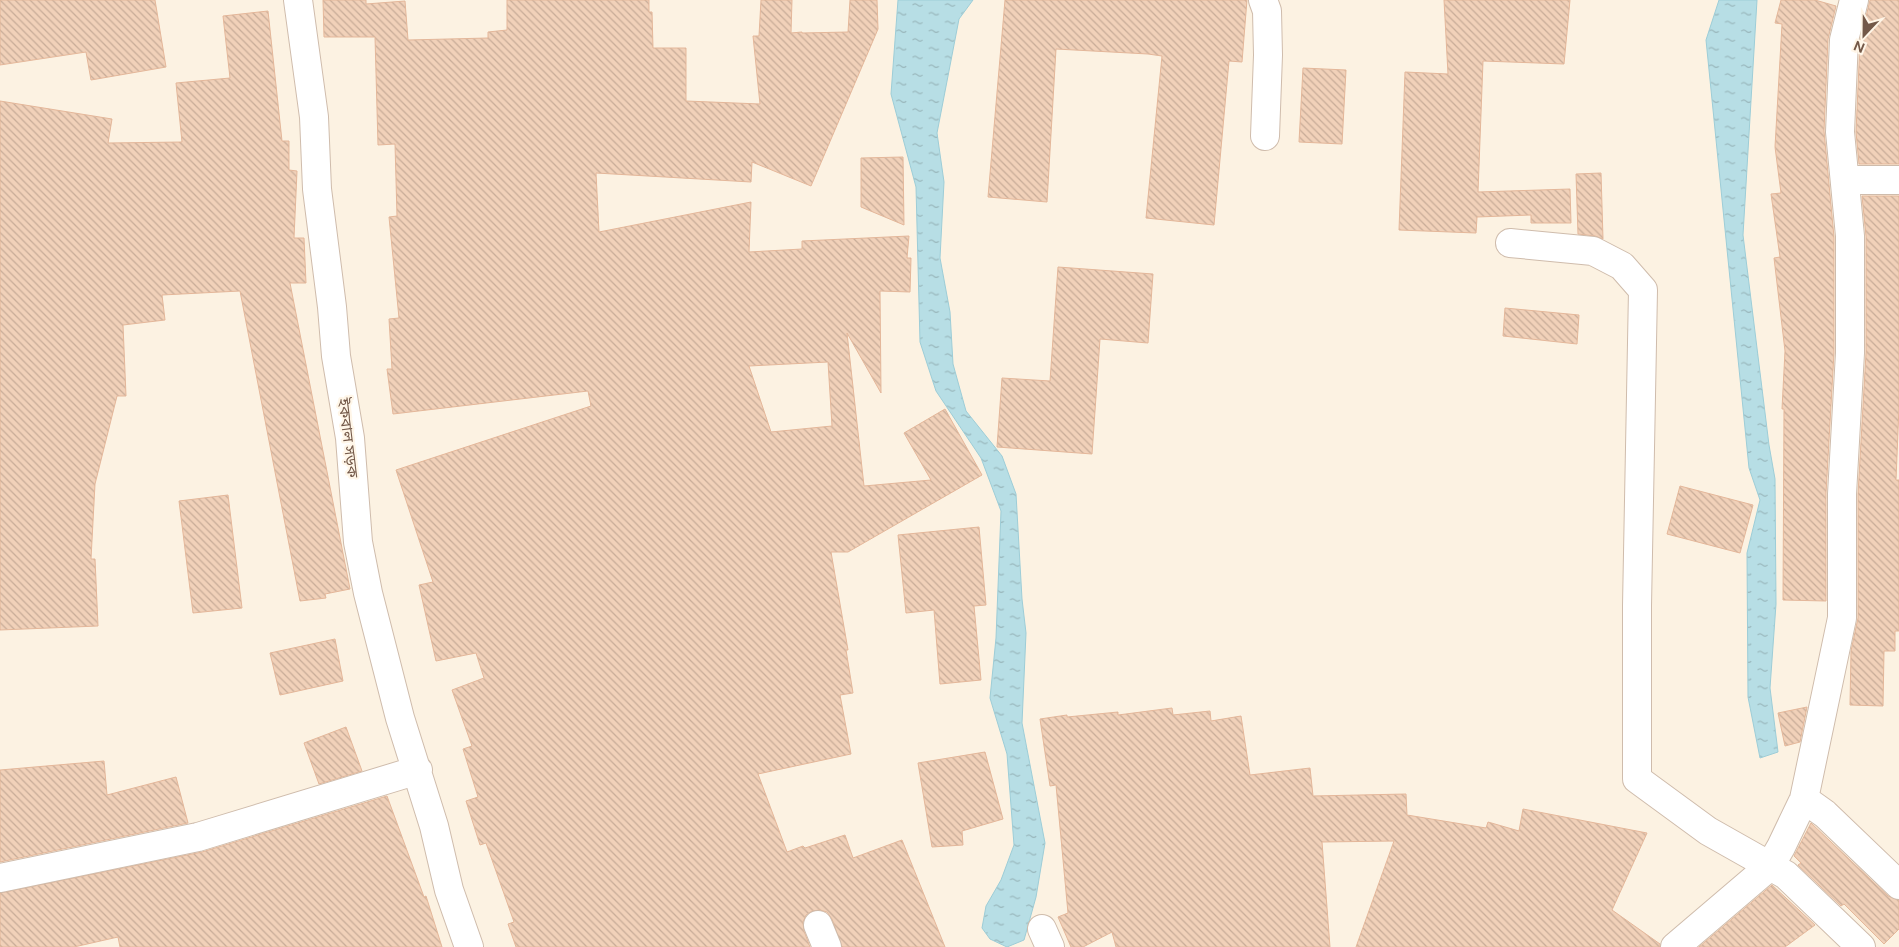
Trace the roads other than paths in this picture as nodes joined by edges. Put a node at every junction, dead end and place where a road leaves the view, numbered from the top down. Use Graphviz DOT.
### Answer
graph roads {
  1 [pos="298,0"];
  2 [pos="1263,0"];
  3 [pos="1854,0"];
  4 [pos="1265,136"];
  5 [pos="1845,180"];
  6 [pos="1899,180"];
  7 [pos="1510,243"];
  8 [pos="418,770"];
  9 [pos="1804,799"];
  10 [pos="1770,866"];
  11 [pos="0,878"];
  12 [pos="1899,885"];
  13 [pos="1682,945"];
  14 [pos="469,947"];
  15 [pos="1861,947"];
  1 -- 8 [label="street, ইকবাল সড়ক"];
  2 -- 4 [label="street"];
  3 -- 5 [label="street"];
  5 -- 6 [label="street"];
  5 -- 9 [label="street"];
  7 -- 10 [label="street"];
  8 -- 11 [label="street"];
  8 -- 14 [label="street, ইকবাল সড়ক"];
  9 -- 10 [label="street"];
  9 -- 12 [label="street"];
  10 -- 13 [label="street"];
  10 -- 15 [label="street"];
}
